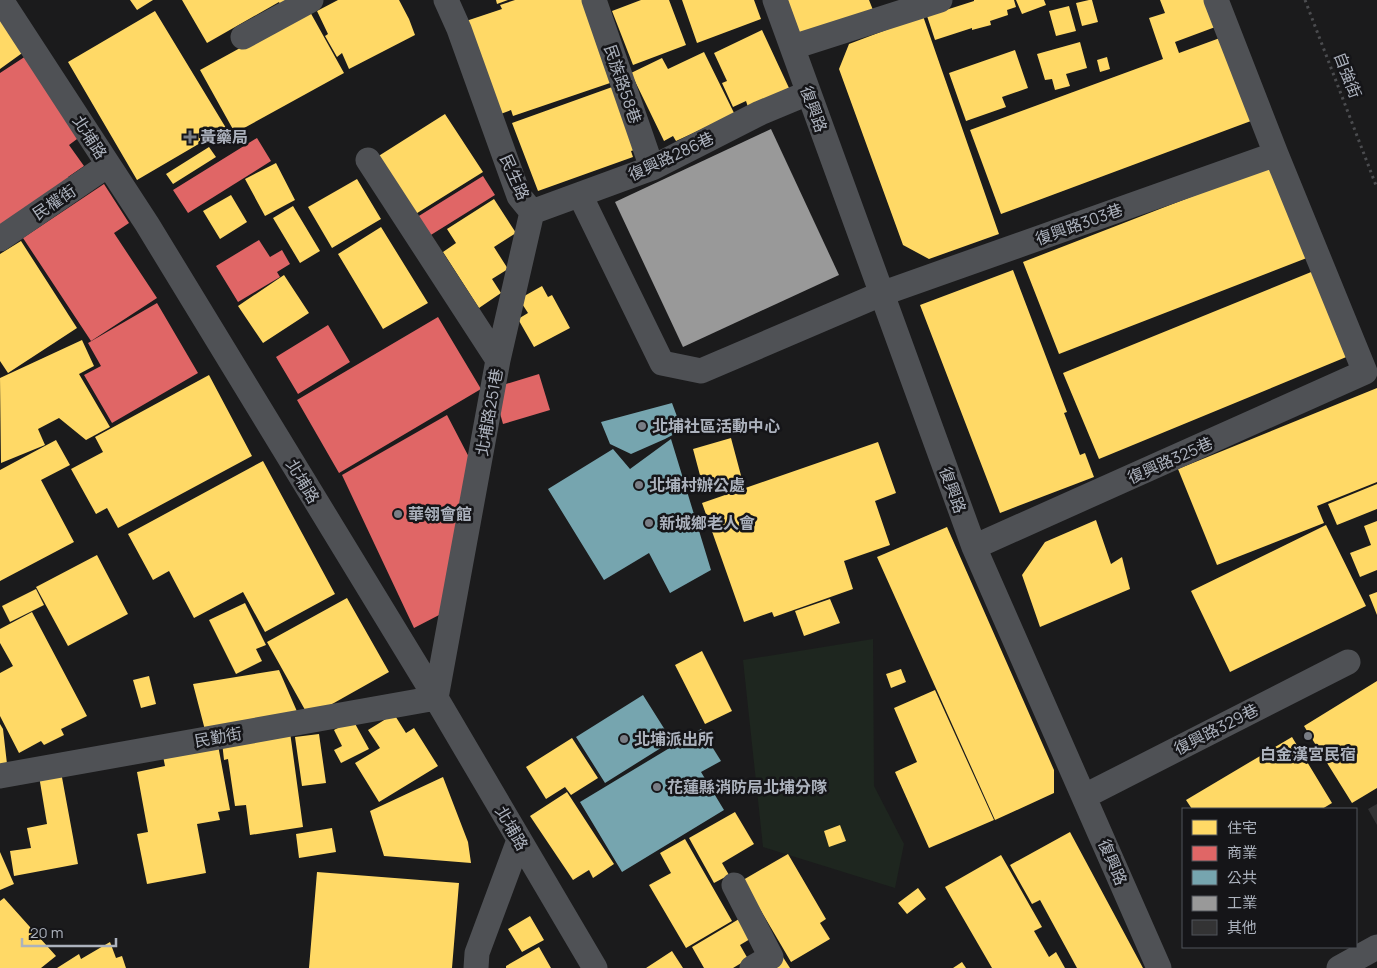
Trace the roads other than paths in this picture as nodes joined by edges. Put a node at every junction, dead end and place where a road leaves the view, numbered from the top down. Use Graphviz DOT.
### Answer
graph roads {
  1 [pos="2,0"];
  2 [pos="311,0"];
  3 [pos="446,0"];
  4 [pos="594,0"];
  5 [pos="775,0"];
  6 [pos="940,0"];
  7 [pos="1216,0"];
  8 [pos="244,37"];
  9 [pos="793,47"];
  10 [pos="808,93"];
  11 [pos="1276,154"];
  12 [pos="368,160"];
  13 [pos="108,165"];
  14 [pos="652,168"];
  15 [pos="580,195"];
  16 [pos="532,212"];
  17 [pos="0,239"];
  18 [pos="881,294"];
  19 [pos="498,360"];
  20 [pos="974,548"];
  21 [pos="1348,662"];
  22 [pos="436,698"];
  23 [pos="0,776"];
  24 [pos="1085,796"];
  25 [pos="519,840"];
  26 [pos="734,885"];
  27 [pos="1377,947"];
  28 [pos="476,968"];
  29 [pos="595,968"];
  30 [pos="752,968"];
  31 [pos="1159,968"];
  32 [pos="1339,968"];
  1 -- 13 [label="street, 北埔路"];
  2 -- 8 [label="street"];
  3 -- 16 [label="street, 民生路"];
  4 -- 14 [label="street, 民族路58巷"];
  5 -- 9 [label="street, 復興路"];
  6 -- 9 [label="street"];
  7 -- 11 [label="street"];
  9 -- 10 [label="street, 復興路"];
  10 -- 14 [label="street, 復興路286巷"];
  10 -- 18 [label="street, 復興路"];
  11 -- 18 [label="street, 復興路303巷"];
  11 -- 20 [label="street, 復興路325巷"];
  12 -- 19 [label="street, 北埔路251巷"];
  13 -- 17 [label="street, 民權街"];
  13 -- 22 [label="street, 北埔路"];
  14 -- 15 [label="street, 復興路286巷"];
  15 -- 16 [label="street, 復興路286巷"];
  15 -- 18 [label="street, 復興路303巷"];
  16 -- 19 [label="street, 民生路"];
  18 -- 20 [label="street, 復興路"];
  19 -- 22 [label="street, 北埔路251巷"];
  20 -- 24 [label="street, 復興路"];
  21 -- 24 [label="street, 復興路329巷"];
  22 -- 23 [label="street, 民勤街"];
  22 -- 25 [label="street, 北埔路"];
  24 -- 31 [label="street, 復興路"];
  25 -- 28 [label="street"];
  25 -- 29 [label="street, 北埔路"];
  26 -- 30 [label="street"];
  27 -- 32 [label="street"];
}
